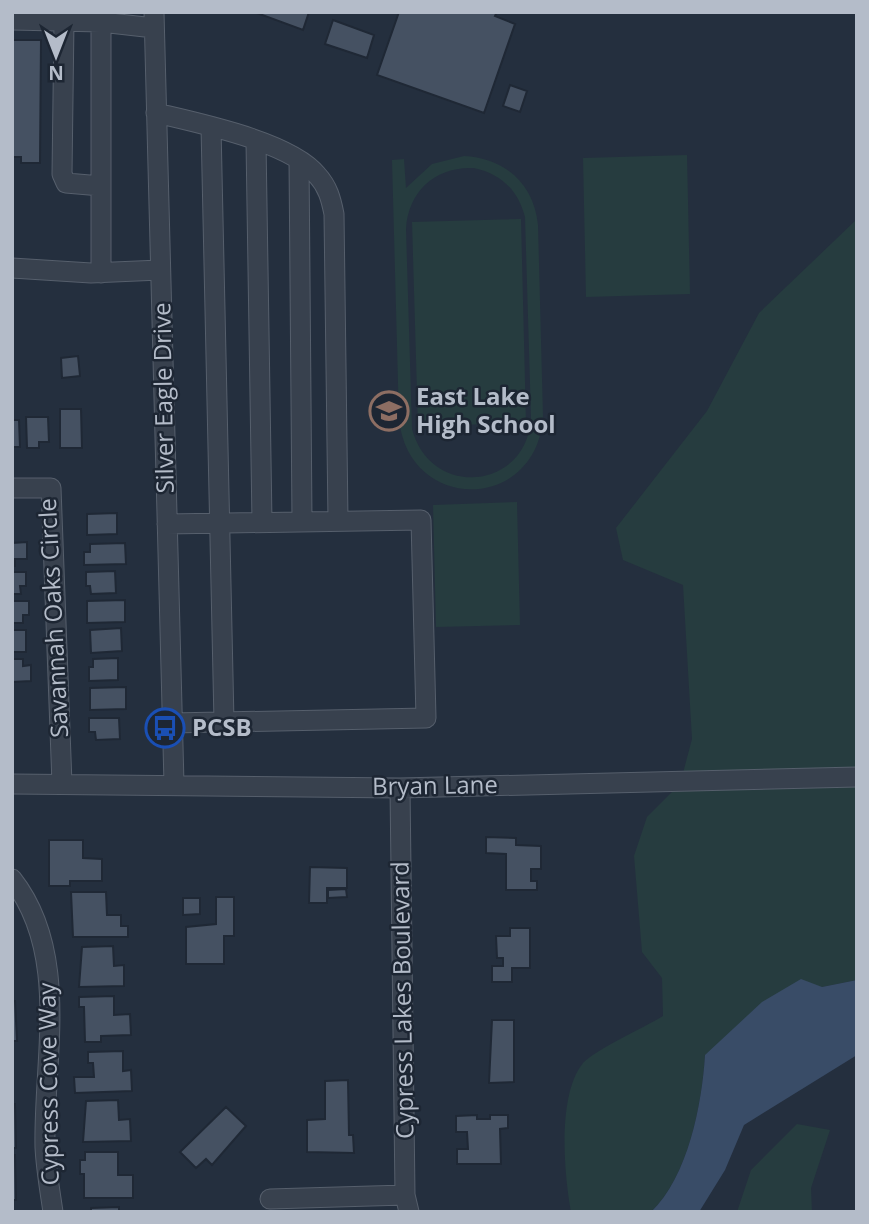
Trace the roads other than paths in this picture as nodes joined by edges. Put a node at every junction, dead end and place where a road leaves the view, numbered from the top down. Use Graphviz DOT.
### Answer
graph roads {
  1 [pos="12,20"];
  2 [pos="154,20"];
  3 [pos="64,21"];
  4 [pos="101,22"];
  5 [pos="156,113"];
  6 [pos="211,127"];
  7 [pos="256,142"];
  8 [pos="299,160"];
  9 [pos="101,186"];
  10 [pos="12,268"];
  11 [pos="160,270"];
  12 [pos="101,273"];
  13 [pos="12,488"];
  14 [pos="338,520"];
  15 [pos="303,521"];
  16 [pos="262,522"];
  17 [pos="218,523"];
  18 [pos="167,524"];
  19 [pos="224,722"];
  20 [pos="172,723"];
  21 [pos="857,777"];
  22 [pos="62,783"];
  23 [pos="12,784"];
  24 [pos="174,784"];
  25 [pos="400,788"];
  26 [pos="12,879"];
  27 [pos="270,1199"];
  28 [pos="407,1203"];
  29 [pos="53,1212"];
  1 -- 3 [label="street"];
  2 -- 4 [label="street"];
  2 -- 5 [label="street, Silver Eagle Drive"];
  3 -- 4 [label="street"];
  3 -- 9 [label="street"];
  4 -- 9 [label="street"];
  5 -- 6 [label="street"];
  5 -- 11 [label="street, Silver Eagle Drive"];
  6 -- 7 [label="street"];
  6 -- 17 [label="street"];
  7 -- 8 [label="street"];
  7 -- 16 [label="street"];
  8 -- 14 [label="street"];
  8 -- 15 [label="street"];
  9 -- 12 [label="street"];
  10 -- 12 [label="street"];
  11 -- 12 [label="street"];
  11 -- 18 [label="street, Silver Eagle Drive"];
  13 -- 22 [label="street, Savannah Oaks Circle"];
  14 -- 15 [label="street"];
  14 -- 19 [label="street"];
  15 -- 16 [label="street"];
  16 -- 17 [label="street"];
  17 -- 18 [label="street"];
  17 -- 19 [label="street"];
  18 -- 20 [label="street, Silver Eagle Drive"];
  19 -- 20 [label="street"];
  20 -- 24 [label="street, Silver Eagle Drive"];
  21 -- 25 [label="street, Bryan Lane"];
  22 -- 23 [label="street, Bryan Lane"];
  22 -- 24 [label="street, Bryan Lane"];
  24 -- 25 [label="street, Bryan Lane"];
  25 -- 28 [label="street, Cypress Lakes Boulevard"];
  26 -- 29 [label="street, Cypress Cove Way"];
  27 -- 28 [label="street"];
}
